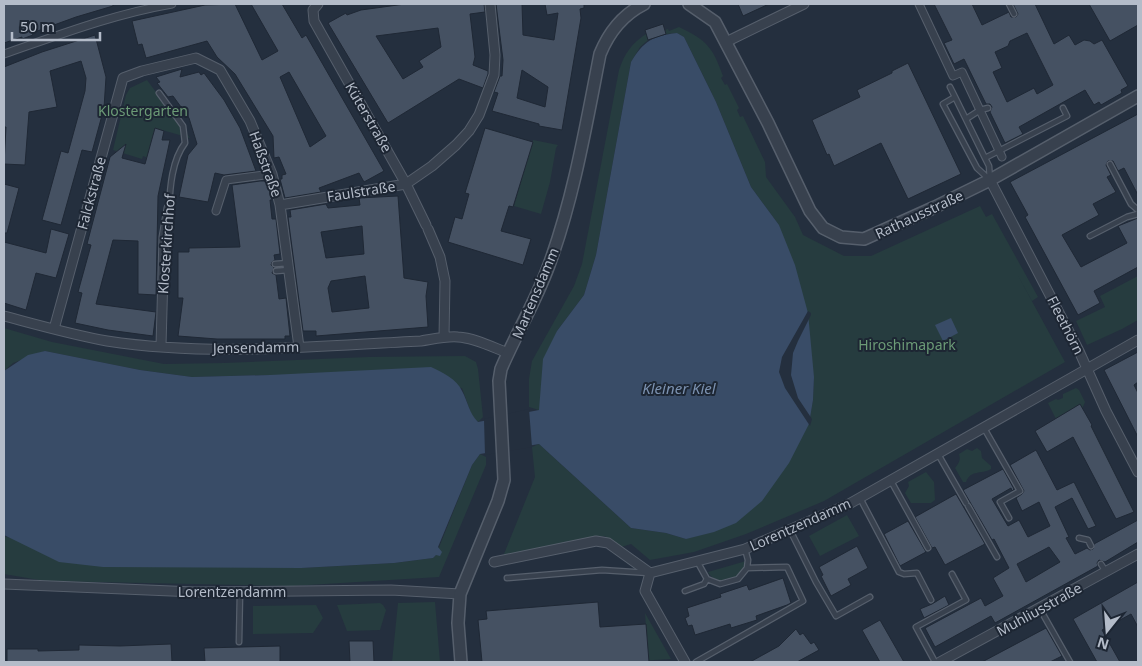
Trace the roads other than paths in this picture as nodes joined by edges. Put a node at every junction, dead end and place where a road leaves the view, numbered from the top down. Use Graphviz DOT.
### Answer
graph roads {
  1 [pos="169,4"];
  2 [pos="490,4"];
  3 [pos="644,4"];
  4 [pos="689,4"];
  5 [pos="804,4"];
  6 [pos="919,4"];
  7 [pos="1009,4"];
  8 [pos="312,6"];
  9 [pos="1014,14"];
  10 [pos="726,42"];
  11 [pos="4,54"];
  12 [pos="142,71"];
  13 [pos="950,87"];
  14 [pos="159,93"];
  15 [pos="1138,96"];
  16 [pos="955,97"];
  17 [pos="1063,108"];
  18 [pos="984,109"];
  19 [pos="966,119"];
  20 [pos="1001,154"];
  21 [pos="985,158"];
  22 [pos="1110,164"];
  23 [pos="272,174"];
  24 [pos="990,180"];
  25 [pos="406,184"];
  26 [pos="280,205"];
  27 [pos="169,208"];
  28 [pos="216,211"];
  29 [pos="1138,212"];
  30 [pos="1090,236"];
  31 [pos="275,264"];
  32 [pos="288,267"];
  33 [pos="276,271"];
  34 [pos="4,316"];
  35 [pos="54,329"];
  36 [pos="444,337"];
  37 [pos="1138,340"];
  38 [pos="161,346"];
  39 [pos="299,347"];
  40 [pos="508,353"];
  41 [pos="1087,369"];
  42 [pos="984,428"];
  43 [pos="938,454"];
  44 [pos="1138,472"];
  45 [pos="891,481"];
  46 [pos="860,498"];
  47 [pos="1009,518"];
  48 [pos="789,529"];
  49 [pos="1079,538"];
  50 [pos="1091,546"];
  51 [pos="928,548"];
  52 [pos="746,549"];
  53 [pos="1138,554"];
  54 [pos="997,557"];
  55 [pos="697,561"];
  56 [pos="494,562"];
  57 [pos="747,568"];
  58 [pos="650,573"];
  59 [pos="952,574"];
  60 [pos="507,578"];
  61 [pos="707,579"];
  62 [pos="4,584"];
  63 [pos="685,591"];
  64 [pos="240,592"];
  65 [pos="460,594"];
  66 [pos="870,597"];
  67 [pos="931,600"];
  68 [pos="1040,609"];
  69 [pos="239,642"];
  70 [pos="461,662"];
  71 [pos="685,662"];
  72 [pos="696,662"];
  73 [pos="935,662"];
  74 [pos="940,662"];
  75 [pos="1070,662"];
  1 -- 11 [label="street"];
  2 -- 25 [label="street, Faulstraße"];
  3 -- 40 [label="street, Martensdamm"];
  4 -- 10 [label="street, Rathausstraße"];
  5 -- 10 [label="street"];
  6 -- 18 [label="street"];
  7 -- 9 [label="lane"];
  8 -- 25 [label="street, Küterstraße"];
  10 -- 24 [label="street, Rathausstraße"];
  12 -- 23 [label="street, Haßstraße"];
  12 -- 35 [label="street, Falckstraße"];
  13 -- 16 [label="lane"];
  14 -- 27 [label="lane, Klosterkirchhof"];
  15 -- 24 [label="street, Rathausstraße"];
  16 -- 19 [label="lane"];
  16 -- 24 [label="lane"];
  17 -- 20 [label="lane"];
  18 -- 19 [label="lane"];
  18 -- 20 [label="street"];
  19 -- 21 [label="lane"];
  20 -- 21 [label="lane"];
  21 -- 24 [label="lane"];
  22 -- 29 [label="lane"];
  23 -- 26 [label="street, Haßstraße"];
  23 -- 28 [label="street"];
  24 -- 41 [label="street, Fleethörn"];
  25 -- 26 [label="street, Faulstraße"];
  25 -- 36 [label="street, Küterstraße"];
  26 -- 32 [label="street, Haßstraße"];
  27 -- 38 [label="street, Klosterkirchhof"];
  29 -- 30 [label="lane"];
  31 -- 32 [label="lane"];
  32 -- 33 [label="lane"];
  32 -- 39 [label="street, Haßstraße"];
  34 -- 35 [label="street, Jensendamm"];
  35 -- 38 [label="street, Jensendamm"];
  36 -- 39 [label="street, Jensendamm"];
  36 -- 40 [label="street, Jensendamm"];
  37 -- 41 [label="street, Lorentzendamm"];
  38 -- 39 [label="street, Jensendamm"];
  40 -- 65 [label="street, Martensdamm"];
  41 -- 42 [label="street, Lorentzendamm"];
  41 -- 44 [label="street, Fleethörn"];
  42 -- 43 [label="street, Lorentzendamm"];
  42 -- 47 [label="lane"];
  43 -- 45 [label="street, Lorentzendamm"];
  43 -- 54 [label="lane"];
  45 -- 46 [label="street, Lorentzendamm"];
  45 -- 51 [label="lane"];
  46 -- 48 [label="street, Lorentzendamm"];
  46 -- 67 [label="lane"];
  48 -- 52 [label="street, Lorentzendamm"];
  48 -- 66 [label="lane"];
  49 -- 50 [label="lane"];
  52 -- 55 [label="street, Lorentzendamm"];
  52 -- 57 [label="lane"];
  53 -- 68 [label="street, Muhliusstraße"];
  55 -- 58 [label="street, Lorentzendamm"];
  55 -- 61 [label="lane"];
  56 -- 58 [label="street"];
  57 -- 61 [label="lane"];
  57 -- 72 [label="lane"];
  58 -- 60 [label="lane"];
  58 -- 71 [label="street"];
  59 -- 73 [label="lane"];
  61 -- 63 [label="lane"];
  62 -- 64 [label="street, Lorentzendamm"];
  64 -- 65 [label="street, Lorentzendamm"];
  64 -- 69 [label="lane"];
  65 -- 70 [label="street, Martensdamm"];
  68 -- 74 [label="street, Muhliusstraße"];
  68 -- 75 [label="lane"];
}
